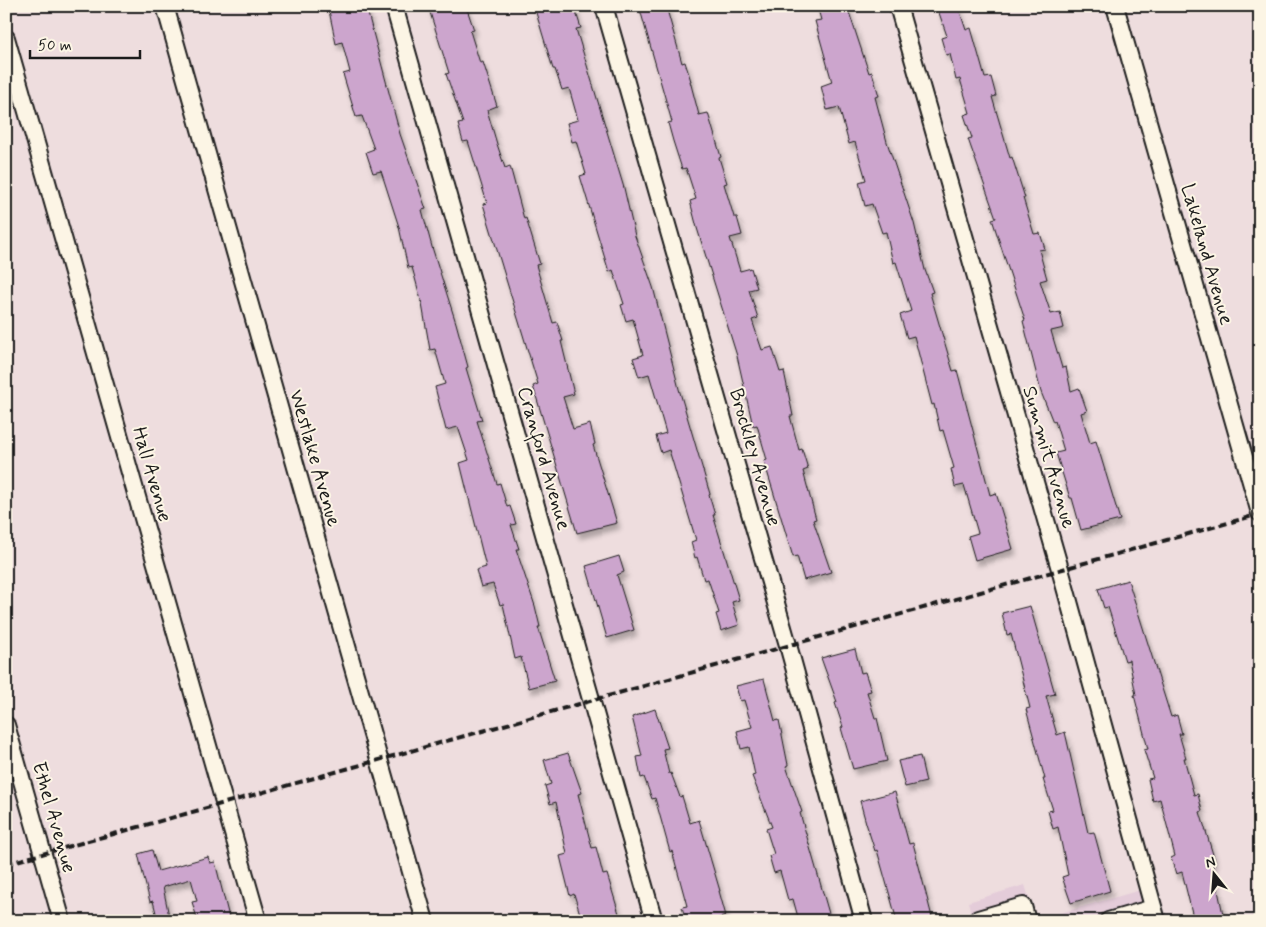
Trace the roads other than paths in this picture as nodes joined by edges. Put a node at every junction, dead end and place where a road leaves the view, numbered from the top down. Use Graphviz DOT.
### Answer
graph roads {
  1 [pos="165,6"];
  2 [pos="394,6"];
  3 [pos="604,6"];
  4 [pos="898,6"];
  5 [pos="1115,6"];
  6 [pos="6,38"];
  7 [pos="1260,513"];
  8 [pos="6,725"];
  9 [pos="1155,914"];
  10 [pos="62,921"];
  11 [pos="258,921"];
  12 [pos="425,921"];
  13 [pos="654,921"];
  14 [pos="864,921"];
  15 [pos="978,921"];
  16 [pos="1028,921"];
  17 [pos="1108,921"];
  1 -- 12 [label="street, Westlake Avenue"];
  2 -- 13 [label="street, Cranford Avenue"];
  3 -- 14 [label="street, Brockley Avenue"];
  4 -- 9 [label="street, Summit Avenue"];
  5 -- 7 [label="street, Lakeland Avenue"];
  6 -- 11 [label="street, Hall Avenue"];
  8 -- 10 [label="street, Ethel Avenue"];
  9 -- 17 [label="street"];
  15 -- 16 [label="street"];
}
